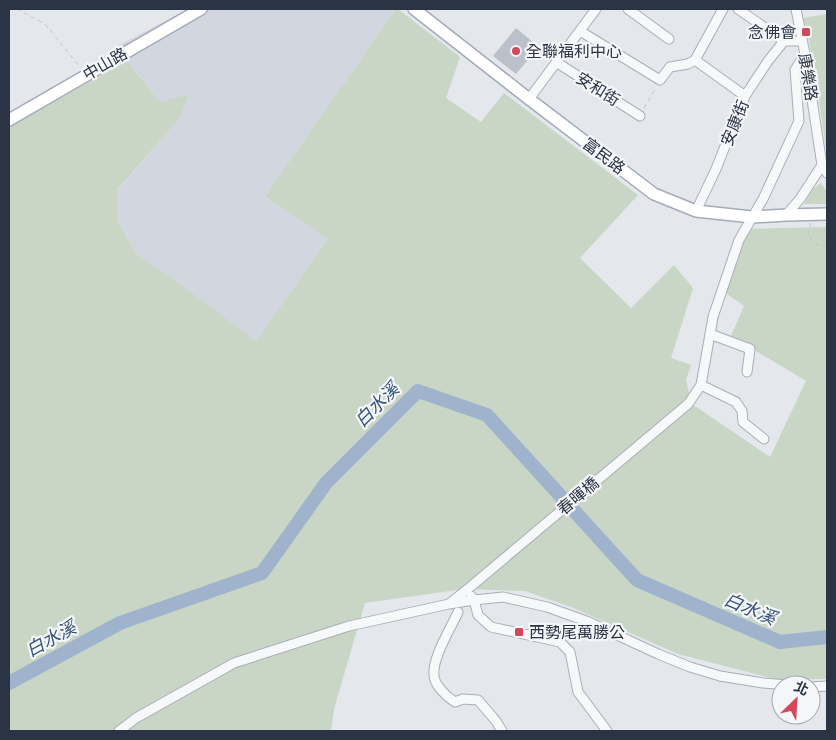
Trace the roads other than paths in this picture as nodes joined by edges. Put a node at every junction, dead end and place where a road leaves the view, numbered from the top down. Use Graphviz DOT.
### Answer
graph roads {
  1 [pos="201,9"];
  2 [pos="414,9"];
  3 [pos="596,9"];
  4 [pos="628,9"];
  5 [pos="723,9"];
  6 [pos="738,9"];
  7 [pos="796,9"];
  8 [pos="580,31"];
  9 [pos="669,39"];
  10 [pos="784,41"];
  11 [pos="802,41"];
  12 [pos="804,54"];
  13 [pos="695,60"];
  14 [pos="556,62"];
  15 [pos="745,96"];
  16 [pos="529,100"];
  17 [pos="640,116"];
  18 [pos="9,120"];
  19 [pos="825,169"];
  20 [pos="696,211"];
  21 [pos="827,214"];
  22 [pos="786,215"];
  23 [pos="752,217"];
  24 [pos="710,334"];
  25 [pos="747,372"];
  26 [pos="701,385"];
  27 [pos="764,439"];
  28 [pos="469,588"];
  29 [pos="474,600"];
  30 [pos="449,604"];
  31 [pos="458,612"];
  32 [pos="771,684"];
  33 [pos="120,731"];
  34 [pos="502,731"];
  35 [pos="607,731"];
  1 -- 18 [label="main road, 中山路"];
  2 -- 16 [label="main road, 富民路"];
  3 -- 8 [label="street"];
  4 -- 9 [label="street"];
  5 -- 13 [label="street"];
  6 -- 10 [label="street"];
  7 -- 11 [label="street, 康樂路"];
  8 -- 13 [label="street"];
  8 -- 14 [label="street"];
  10 -- 11 [label="street"];
  10 -- 15 [label="street, 安康街"];
  11 -- 12 [label="street, 康樂路"];
  12 -- 19 [label="street, 康樂路"];
  12 -- 23 [label="street"];
  13 -- 15 [label="street"];
  14 -- 16 [label="street"];
  14 -- 17 [label="street, 安和街"];
  15 -- 20 [label="street, 安康街"];
  16 -- 20 [label="main road, 富民路"];
  19 -- 22 [label="street"];
  20 -- 23 [label="main road, 富民路"];
  21 -- 22 [label="main road, 富民路"];
  22 -- 23 [label="main road, 富民路"];
  23 -- 24 [label="street"];
  24 -- 25 [label="street"];
  24 -- 26 [label="street"];
  26 -- 27 [label="street"];
  26 -- 28 [label="street, 春暉橋"];
  28 -- 29 [label="street"];
  28 -- 30 [label="street, 春暉橋"];
  29 -- 30 [label="street"];
  29 -- 32 [label="street"];
  29 -- 35 [label="street"];
  30 -- 33 [label="street"];
  31 -- 34 [label="street"];
}
